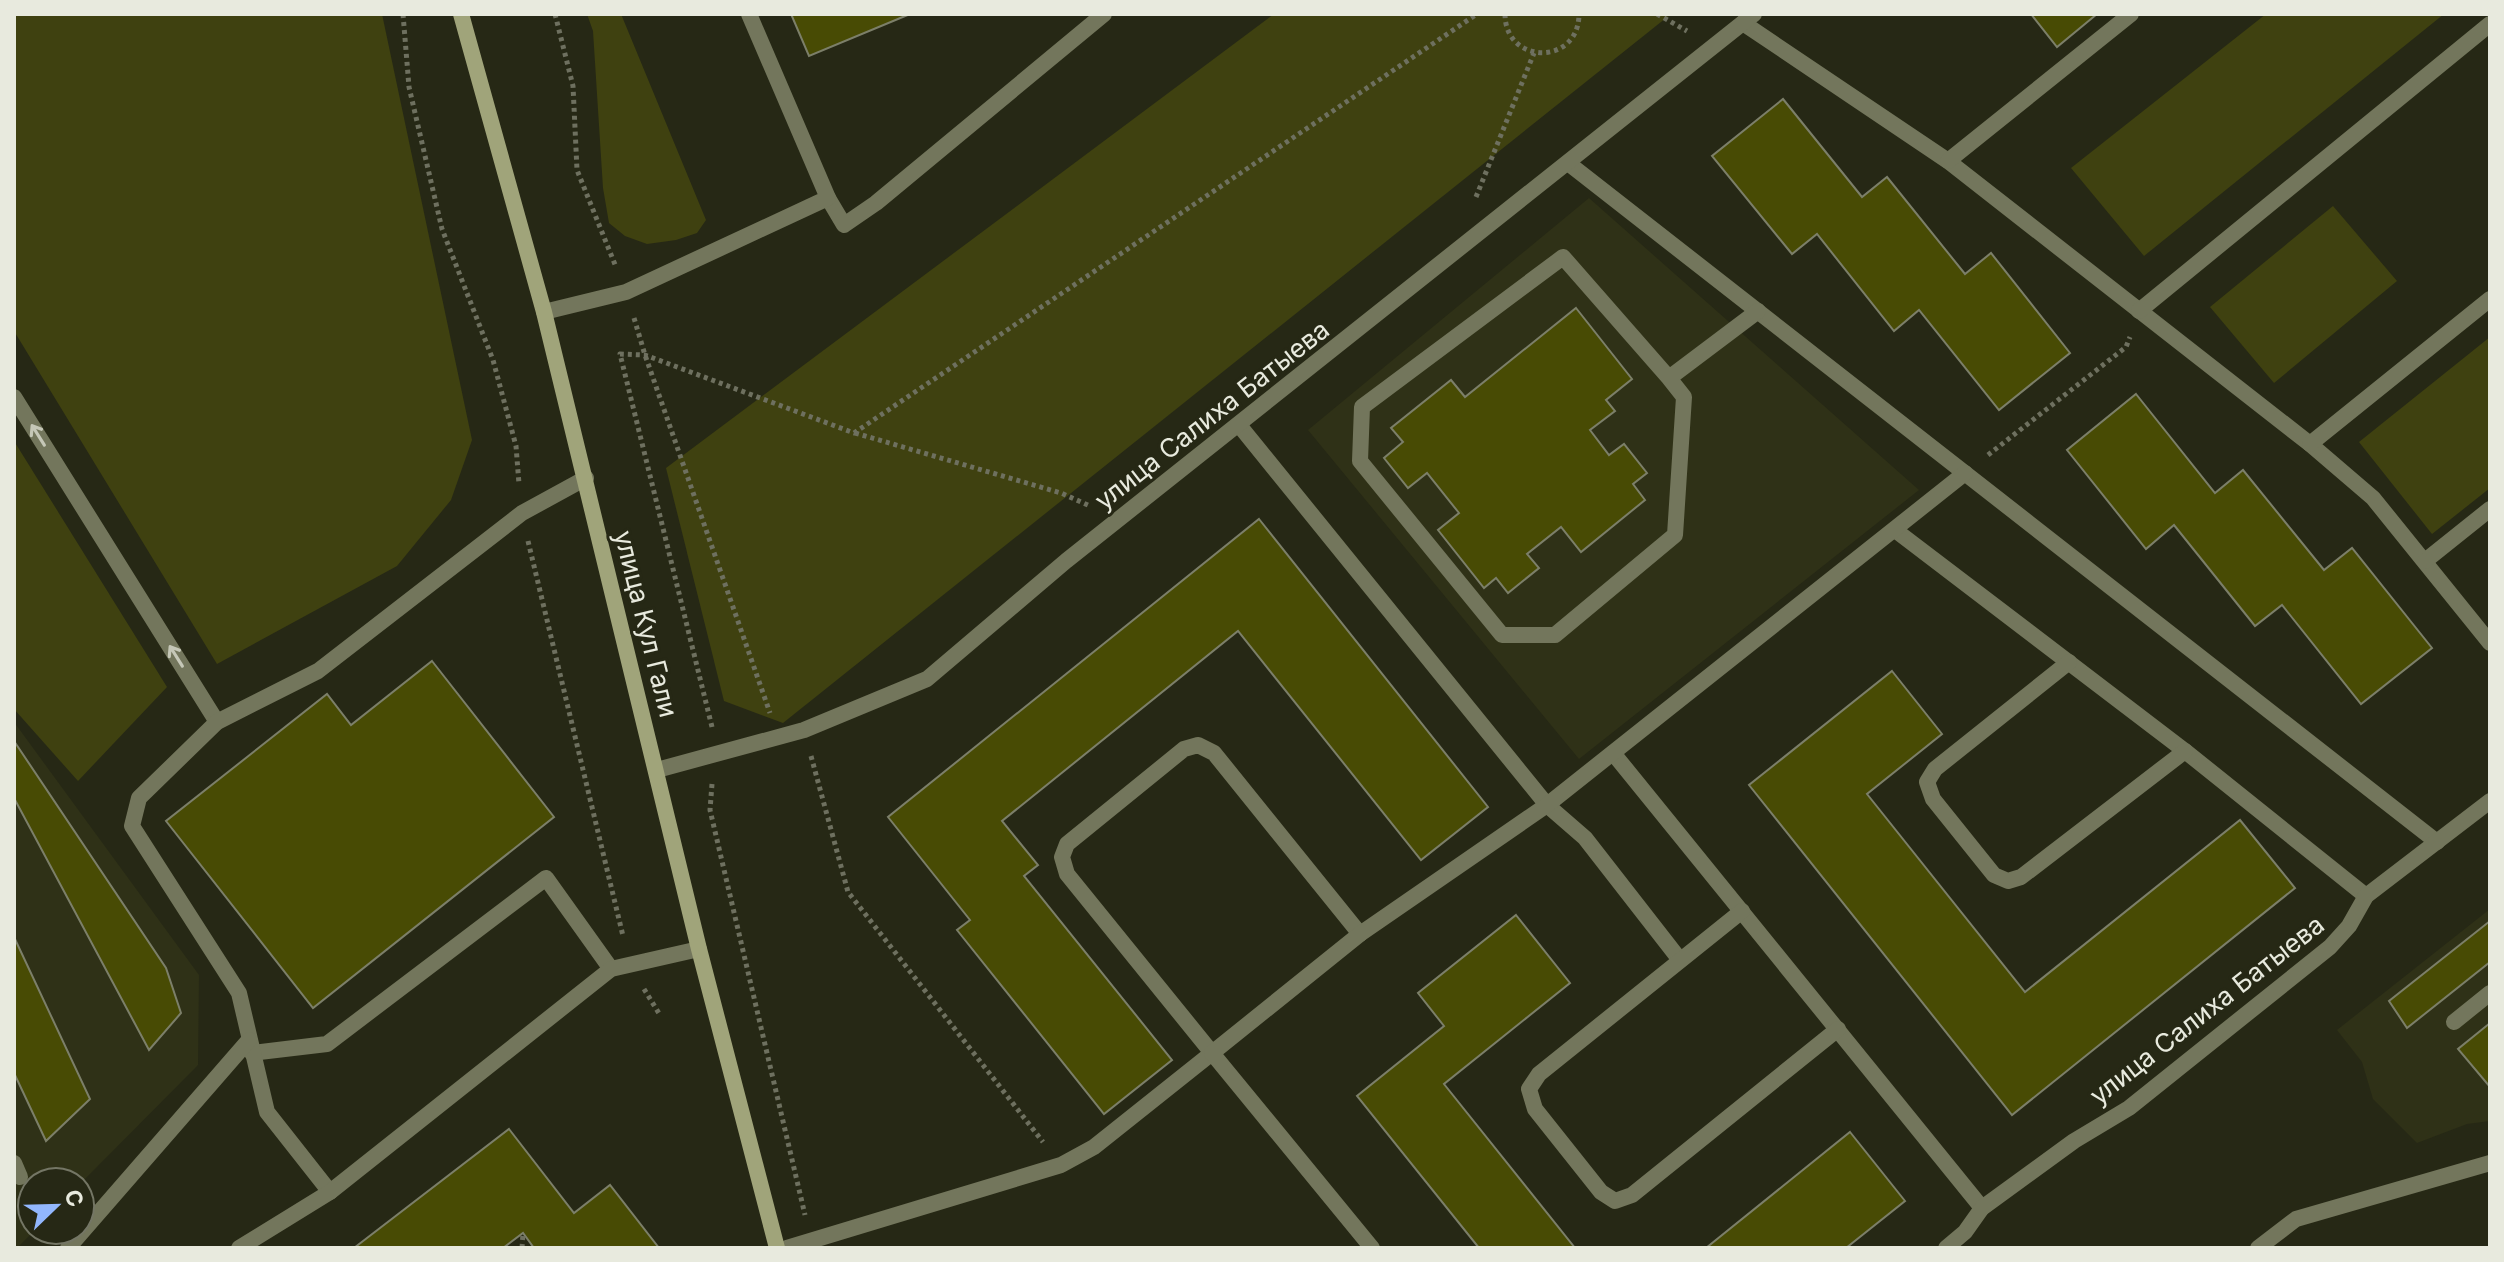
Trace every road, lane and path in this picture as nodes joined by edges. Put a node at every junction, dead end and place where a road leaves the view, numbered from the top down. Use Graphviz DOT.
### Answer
graph roads {
  1 [pos="461,14"];
  2 [pos="555,14"];
  3 [pos="749,14"];
  4 [pos="1104,14"];
  5 [pos="1477,14"];
  6 [pos="1505,14"];
  7 [pos="1579,14"];
  8 [pos="2131,14"];
  9 [pos="1749,19"];
  10 [pos="2490,24"];
  11 [pos="1534,53"];
  12 [pos="1948,161"];
  13 [pos="1568,163"];
  14 [pos="1476,197"];
  15 [pos="828,198"];
  16 [pos="626,292"];
  17 [pos="2490,299"];
  18 [pos="1758,311"];
  19 [pos="2139,311"];
  20 [pos="544,312"];
  21 [pos="645,355"];
  22 [pos="1669,378"];
  23 [pos="14,397"];
  24 [pos="1239,425"];
  25 [pos="854,433"];
  26 [pos="2310,444"];
  27 [pos="1965,473"];
  28 [pos="586,478"];
  29 [pos="2490,509"];
  30 [pos="1118,520"];
  31 [pos="1895,530"];
  32 [pos="2425,561"];
  33 [pos="2490,643"];
  34 [pos="2069,662"];
  35 [pos="217,722"];
  36 [pos="804,730"];
  37 [pos="778,737"];
  38 [pos="2185,751"];
  39 [pos="718,753"];
  40 [pos="1613,753"];
  41 [pos="657,770"];
  42 [pos="2490,801"];
  43 [pos="1547,805"];
  44 [pos="2437,842"];
  45 [pos="2366,896"];
  46 [pos="1742,911"];
  47 [pos="1360,934"];
  48 [pos="699,949"];
  49 [pos="1680,960"];
  50 [pos="611,969"];
  51 [pos="2490,993"];
  52 [pos="2454,1022"];
  53 [pos="1838,1029"];
  54 [pos="251,1046"];
  55 [pos="1212,1053"];
  56 [pos="2490,1163"];
  57 [pos="1061,1165"];
  58 [pos="330,1192"];
  59 [pos="1982,1208"];
  60 [pos="523,1233"];
  61 [pos="811,1241"];
  62 [pos="68,1248"];
  63 [pos="239,1248"];
  64 [pos="522,1248"];
  65 [pos="777,1248"];
  66 [pos="787,1248"];
  67 [pos="1372,1248"];
  68 [pos="1946,1248"];
  69 [pos="2258,1248"];
  1 -- 20 [label="street, улица Кул Гали"];
  2 -- 16 [label="path"];
  3 -- 15 [label="street"];
  4 -- 15 [label="street"];
  5 -- 25 [label="path"];
  6 -- 11 [label="path"];
  7 -- 11 [label="path"];
  8 -- 12 [label="street"];
  9 -- 12 [label="street"];
  9 -- 13 [label="street, улица Салиха Батыева"];
  10 -- 19 [label="street"];
  11 -- 14 [label="path"];
  12 -- 19 [label="street"];
  13 -- 18 [label="street"];
  13 -- 24 [label="street, улица Салиха Батыева"];
  15 -- 16 [label="street"];
  16 -- 20 [label="street"];
  16 -- 21 [label="path"];
  17 -- 26 [label="street"];
  18 -- 22 [label="street"];
  18 -- 27 [label="street"];
  19 -- 26 [label="street"];
  19 -- 27 [label="path"];
  20 -- 28 [label="street, улица Кул Гали"];
  21 -- 25 [label="path"];
  21 -- 37 [label="path"];
  21 -- 39 [label="path"];
  22 -- 22 [label="street"];
  35 -- 23 [label="street, one-way"];
  24 -- 30 [label="street, улица Салиха Батыева"];
  24 -- 43 [label="street"];
  25 -- 30 [label="path"];
  26 -- 32 [label="street"];
  27 -- 31 [label="street"];
  27 -- 44 [label="street"];
  28 -- 35 [label="street"];
  28 -- 41 [label="street, улица Кул Гали"];
  29 -- 32 [label="street"];
  30 -- 36 [label="street, улица Салиха Батыева"];
  31 -- 34 [label="street"];
  31 -- 40 [label="street"];
  32 -- 33 [label="street"];
  34 -- 38 [label="street"];
  34 -- 38 [label="street"];
  35 -- 54 [label="street"];
  36 -- 37 [label="street, улица Салиха Батыева"];
  36 -- 57 [label="path"];
  37 -- 39 [label="street, улица Салиха Батыева"];
  38 -- 45 [label="street"];
  39 -- 41 [label="street, улица Салиха Батыева"];
  39 -- 61 [label="path"];
  40 -- 43 [label="street"];
  40 -- 46 [label="street"];
  41 -- 48 [label="street, улица Кул Гали"];
  42 -- 44 [label="street, улица Салиха Батыева"];
  43 -- 47 [label="street"];
  43 -- 49 [label="street"];
  44 -- 45 [label="street, улица Салиха Батыева"];
  45 -- 59 [label="street, улица Салиха Батыева"];
  46 -- 49 [label="street"];
  46 -- 53 [label="street"];
  47 -- 55 [label="street"];
  47 -- 55 [label="street"];
  48 -- 50 [label="street"];
  48 -- 65 [label="street, улица Кул Гали"];
  49 -- 53 [label="street"];
  50 -- 54 [label="street"];
  50 -- 58 [label="street"];
  51 -- 52 [label="street"];
  53 -- 59 [label="street"];
  54 -- 58 [label="street"];
  54 -- 62 [label="street"];
  55 -- 57 [label="street"];
  55 -- 67 [label="street"];
  56 -- 69 [label="street"];
  57 -- 61 [label="street"];
  58 -- 63 [label="street"];
  59 -- 68 [label="street, улица Салиха Батыева"];
  60 -- 64 [label="path"];
  61 -- 66 [label="street"];
}
